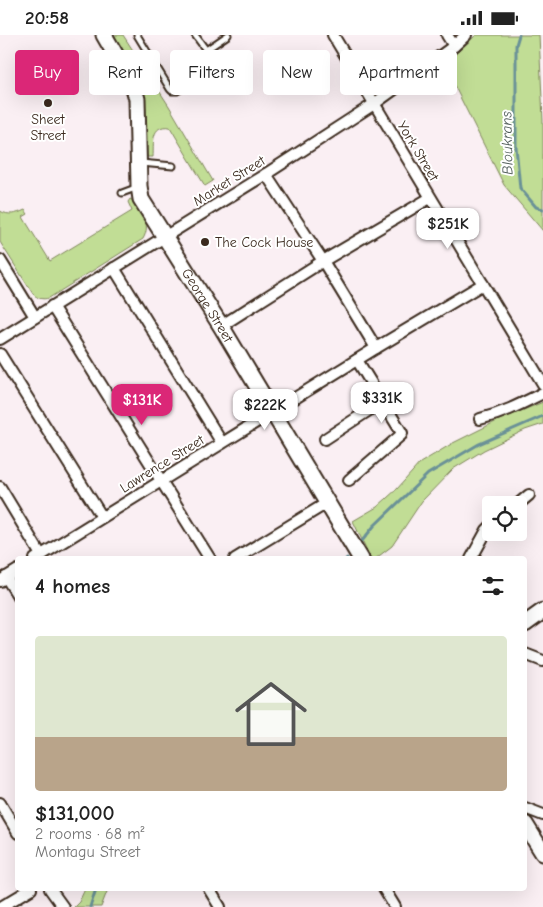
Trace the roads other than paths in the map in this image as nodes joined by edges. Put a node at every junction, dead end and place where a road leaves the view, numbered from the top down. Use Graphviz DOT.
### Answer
graph roads {
  1 [pos="104,35"];
  2 [pos="137,35"];
  3 [pos="196,35"];
  4 [pos="228,35"];
  5 [pos="333,35"];
  6 [pos="447,35"];
  7 [pos="466,35"];
  8 [pos="454,46"];
  9 [pos="206,50"];
  10 [pos="170,89"];
  11 [pos="374,104"];
  12 [pos="138,163"];
  13 [pos="173,166"];
  14 [pos="266,174"];
  15 [pos="139,186"];
  16 [pos="122,193"];
  17 [pos="430,198"];
  18 [pos="165,237"];
  19 [pos="0,260"];
  20 [pos="323,261"];
  21 [pos="114,268"];
  22 [pos="483,284"];
  23 [pos="52,306"];
  24 [pos="35,317"];
  25 [pos="221,326"];
  26 [pos="0,339"];
  27 [pos="376,348"];
  28 [pos="0,354"];
  29 [pos="357,360"];
  30 [pos="543,384"];
  31 [pos="543,393"];
  32 [pos="382,401"];
  33 [pos="273,412"];
  34 [pos="480,419"];
  35 [pos="325,439"];
  36 [pos="222,443"];
  37 [pos="161,480"];
  38 [pos="350,480"];
  39 [pos="0,487"];
  40 [pos="327,503"];
  41 [pos="102,517"];
  42 [pos="482,538"];
  43 [pos="37,556"];
  44 [pos="40,556"];
  45 [pos="208,556"];
  46 [pos="240,556"];
  47 [pos="359,556"];
  48 [pos="473,556"];
  49 [pos="15,572"];
  50 [pos="3,579"];
  51 [pos="15,592"];
  52 [pos="543,611"];
  53 [pos="527,623"];
  54 [pos="527,655"];
  55 [pos="543,661"];
  56 [pos="0,803"];
  57 [pos="527,809"];
  58 [pos="543,815"];
  59 [pos="527,827"];
  60 [pos="15,828"];
  61 [pos="543,853"];
  62 [pos="28,891"];
  63 [pos="51,891"];
  64 [pos="210,891"];
  65 [pos="385,891"];
  66 [pos="1,907"];
  67 [pos="63,907"];
  68 [pos="220,907"];
  69 [pos="395,907"];
  1 -- 12 [label="main road, George Street"];
  2 -- 10 [label="lane"];
  3 -- 9 [label="lane"];
  4 -- 9 [label="lane"];
  5 -- 11 [label="street, York Street"];
  6 -- 8 [label="street"];
  7 -- 8 [label="street, Market Street"];
  8 -- 11 [label="street, Market Street"];
  11 -- 14 [label="street, Market Street"];
  11 -- 17 [label="street, York Street"];
  12 -- 13 [label="lane"];
  12 -- 15 [label="main road, George Street"];
  14 -- 18 [label="street, Market Street"];
  14 -- 20 [label="street"];
  15 -- 16 [label="lane"];
  15 -- 18 [label="main road, George Street"];
  17 -- 20 [label="street"];
  17 -- 22 [label="street, York Street"];
  18 -- 21 [label="street, Market Street"];
  18 -- 25 [label="main road, George Street"];
  19 -- 24 [label="street"];
  20 -- 25 [label="street"];
  20 -- 27 [label="street"];
  21 -- 23 [label="street, Market Street"];
  21 -- 36 [label="street"];
  22 -- 27 [label="street, Lawrence Street"];
  22 -- 30 [label="street, York Street"];
  23 -- 24 [label="street, Market Street"];
  23 -- 37 [label="street"];
  24 -- 26 [label="street, Market Street"];
  25 -- 33 [label="main road, George Street"];
  27 -- 29 [label="street, Lawrence Street"];
  28 -- 41 [label="street"];
  29 -- 32 [label="street"];
  29 -- 33 [label="street, Lawrence Street"];
  31 -- 34 [label="street"];
  32 -- 35 [label="street"];
  32 -- 38 [label="street"];
  33 -- 36 [label="street, Lawrence Street"];
  33 -- 40 [label="main road, George Street"];
  36 -- 37 [label="street, Lawrence Street"];
  37 -- 41 [label="street, Lawrence Street"];
  37 -- 45 [label="street"];
  39 -- 43 [label="street"];
  40 -- 46 [label="street"];
  40 -- 47 [label="main road, George Street"];
  41 -- 44 [label="street, Lawrence Street"];
  42 -- 48 [label="street"];
  49 -- 50 [label="street"];
  50 -- 51 [label="street"];
  52 -- 53 [label="main road"];
  54 -- 55 [label="street"];
  56 -- 60 [label="street"];
  57 -- 58 [label="street"];
  59 -- 61 [label="main road"];
  62 -- 66 [label="street"];
  63 -- 67 [label="street"];
  64 -- 68 [label="street"];
  65 -- 69 [label="street"];
}
